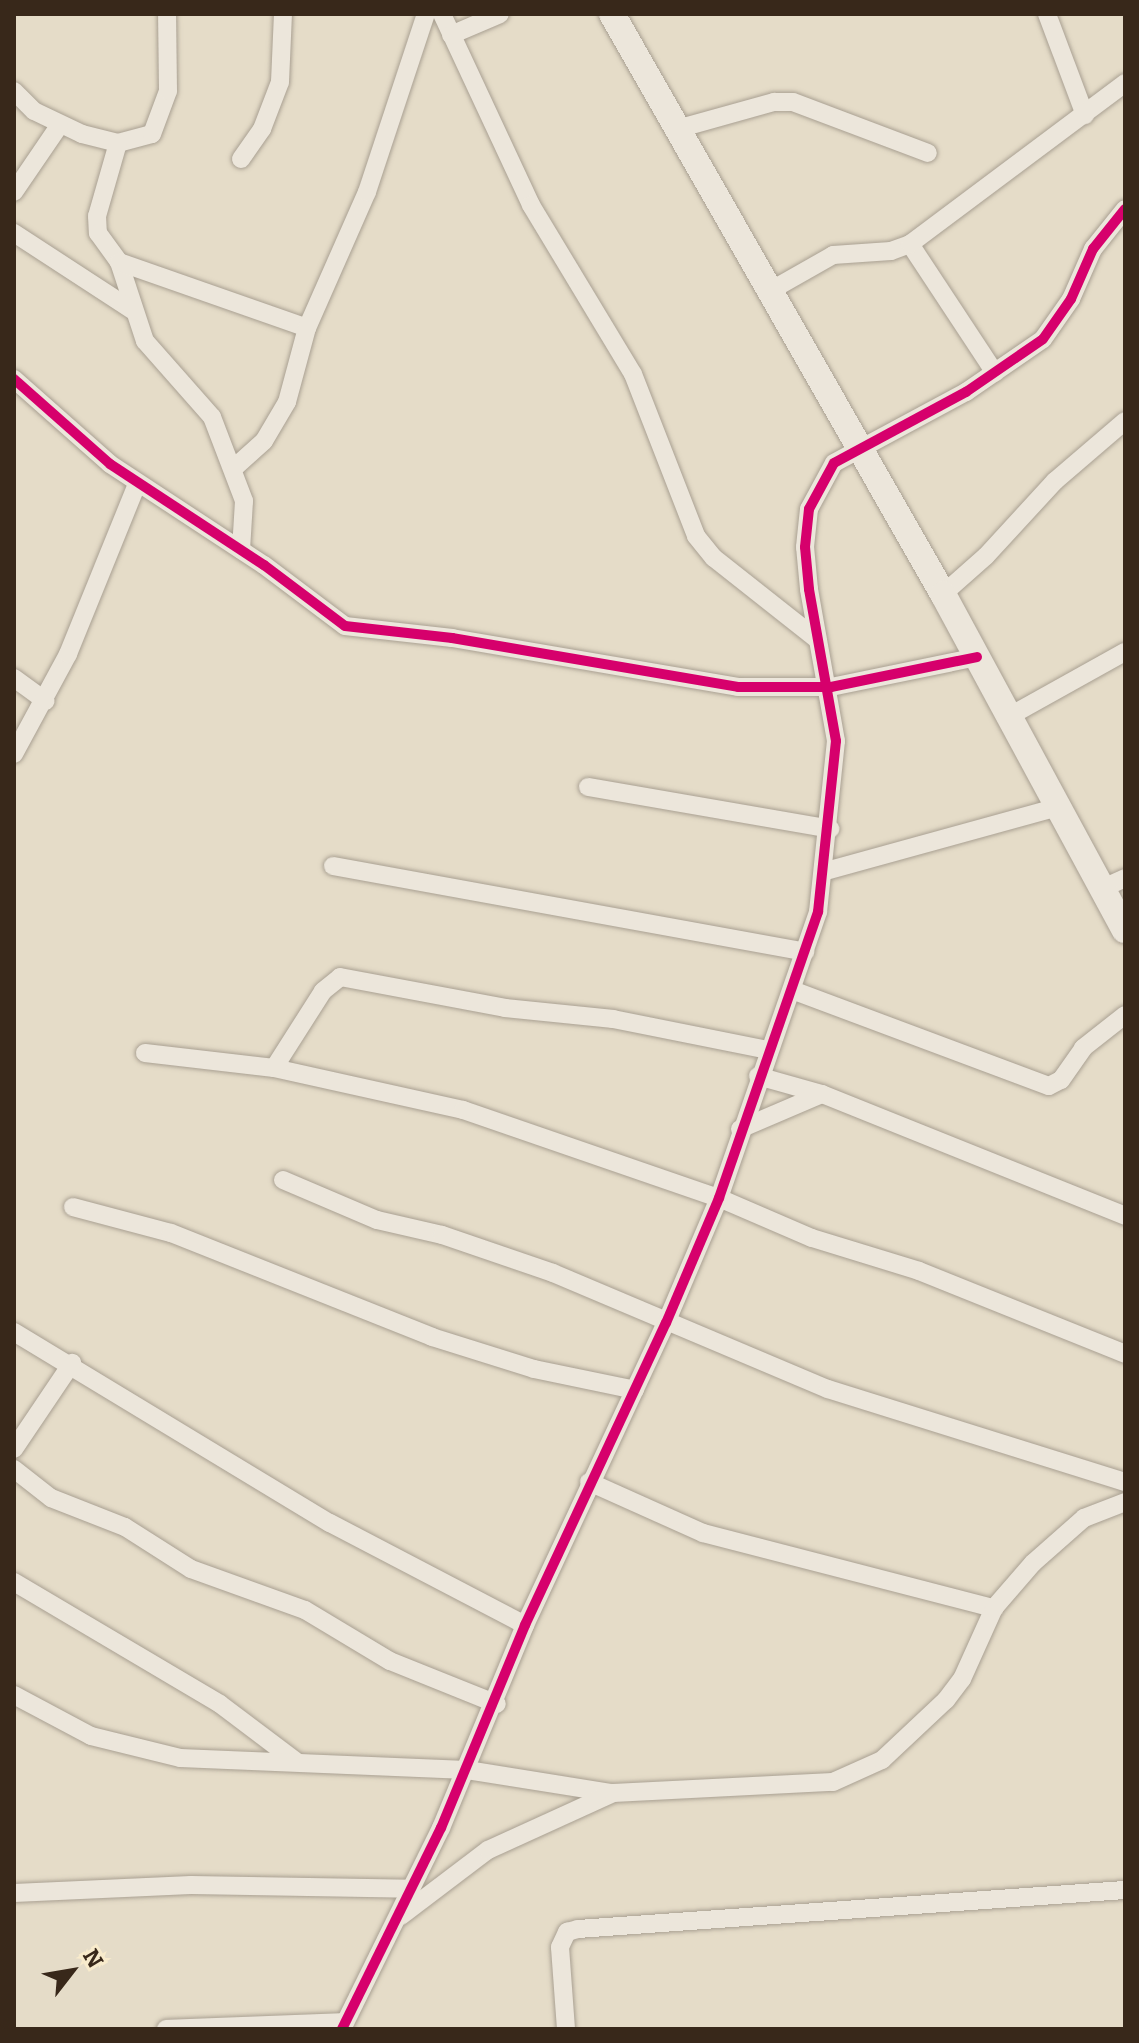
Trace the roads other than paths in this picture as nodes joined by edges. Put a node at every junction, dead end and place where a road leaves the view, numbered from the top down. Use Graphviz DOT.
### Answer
graph roads {
  1 [pos="167,14"];
  2 [pos="283,14"];
  3 [pos="426,14"];
  4 [pos="442,14"];
  5 [pos="500,14"];
  6 [pos="612,14"];
  7 [pos="1047,14"];
  8 [pos="451,35"];
  9 [pos="1125,83"];
  10 [pos="14,91"];
  11 [pos="1085,115"];
  12 [pos="59,126"];
  13 [pos="677,129"];
  14 [pos="118,143"];
  15 [pos="928,153"];
  16 [pos="241,159"];
  17 [pos="14,192"];
  18 [pos="1125,209"];
  19 [pos="14,233"];
  20 [pos="910,244"];
  21 [pos="119,262"];
  22 [pos="768,292"];
  23 [pos="132,310"];
  24 [pos="307,328"];
  25 [pos="995,373"];
  26 [pos="14,379"];
  27 [pos="1125,421"];
  28 [pos="858,448"];
  29 [pos="234,468"];
  30 [pos="137,484"];
  31 [pos="241,550"];
  32 [pos="943,594"];
  33 [pos="818,640"];
  34 [pos="1125,652"];
  35 [pos="977,657"];
  36 [pos="14,678"];
  37 [pos="831,687"];
  38 [pos="46,701"];
  39 [pos="1008,717"];
  40 [pos="14,754"];
  41 [pos="588,787"];
  42 [pos="1055,808"];
  43 [pos="830,829"];
  44 [pos="333,866"];
  45 [pos="826,871"];
  46 [pos="1114,883"];
  47 [pos="1125,930"];
  48 [pos="805,952"];
  49 [pos="792,990"];
  50 [pos="1125,1015"];
  51 [pos="768,1050"];
  52 [pos="145,1053"];
  53 [pos="274,1068"];
  54 [pos="758,1076"];
  55 [pos="822,1094"];
  56 [pos="740,1129"];
  57 [pos="283,1180"];
  58 [pos="719,1198"];
  59 [pos="73,1207"];
  60 [pos="1125,1216"];
  61 [pos="666,1323"];
  62 [pos="14,1332"];
  63 [pos="1125,1354"];
  64 [pos="72,1363"];
  65 [pos="635,1390"];
  66 [pos="14,1449"];
  67 [pos="14,1469"];
  68 [pos="589,1482"];
  69 [pos="1125,1482"];
  70 [pos="1125,1502"];
  71 [pos="14,1582"];
  72 [pos="994,1608"];
  73 [pos="525,1625"];
  74 [pos="14,1695"];
  75 [pos="497,1704"];
  76 [pos="297,1762"];
  77 [pos="467,1770"];
  78 [pos="613,1793"];
  79 [pos="411,1889"];
  80 [pos="1125,1890"];
  81 [pos="14,1893"];
  82 [pos="395,1921"];
  83 [pos="344,2025"];
  84 [pos="166,2029"];
  85 [pos="566,2029"];
  1 -- 14 [label="street"];
  2 -- 16 [label="street"];
  3 -- 24 [label="street"];
  4 -- 8 [label="street"];
  5 -- 8 [label="street"];
  6 -- 13 [label="street"];
  7 -- 11 [label="street"];
  8 -- 33 [label="street"];
  9 -- 11 [label="street"];
  10 -- 12 [label="street"];
  11 -- 20 [label="street"];
  12 -- 14 [label="street"];
  12 -- 17 [label="street"];
  13 -- 15 [label="street"];
  13 -- 22 [label="street"];
  14 -- 21 [label="street"];
  18 -- 25 [label="street"];
  19 -- 23 [label="street"];
  20 -- 22 [label="street"];
  20 -- 25 [label="street"];
  21 -- 23 [label="street"];
  21 -- 24 [label="street"];
  22 -- 28 [label="street"];
  23 -- 29 [label="street"];
  24 -- 29 [label="street"];
  25 -- 28 [label="street"];
  26 -- 30 [label="street"];
  27 -- 32 [label="street"];
  28 -- 32 [label="street"];
  28 -- 33 [label="street"];
  29 -- 31 [label="street"];
  30 -- 31 [label="street"];
  30 -- 38 [label="street"];
  31 -- 37 [label="street"];
  32 -- 35 [label="street"];
  33 -- 37 [label="street"];
  34 -- 39 [label="street"];
  35 -- 37 [label="street"];
  35 -- 39 [label="street"];
  36 -- 38 [label="street"];
  37 -- 43 [label="street"];
  38 -- 40 [label="street"];
  39 -- 42 [label="street"];
  41 -- 43 [label="street"];
  42 -- 45 [label="street"];
  42 -- 46 [label="street"];
  43 -- 45 [label="street"];
  44 -- 48 [label="street"];
  45 -- 48 [label="street"];
  46 -- 47 [label="street"];
  48 -- 49 [label="street"];
  49 -- 50 [label="street"];
  49 -- 51 [label="street"];
  51 -- 53 [label="street"];
  51 -- 54 [label="street"];
  52 -- 53 [label="street"];
  53 -- 58 [label="street"];
  54 -- 55 [label="street"];
  54 -- 56 [label="street"];
  55 -- 56 [label="street"];
  55 -- 60 [label="street"];
  56 -- 58 [label="street"];
  57 -- 61 [label="street"];
  58 -- 61 [label="street"];
  58 -- 63 [label="street"];
  59 -- 65 [label="street"];
  61 -- 65 [label="street"];
  61 -- 69 [label="street"];
  62 -- 64 [label="street"];
  64 -- 66 [label="street"];
  64 -- 73 [label="street"];
  65 -- 68 [label="street"];
  67 -- 75 [label="street"];
  68 -- 72 [label="street"];
  68 -- 73 [label="street"];
  70 -- 72 [label="street"];
  71 -- 76 [label="street"];
  72 -- 78 [label="street"];
  73 -- 75 [label="street"];
  74 -- 76 [label="street"];
  75 -- 77 [label="street"];
  76 -- 77 [label="street"];
  77 -- 78 [label="street"];
  77 -- 79 [label="street"];
  78 -- 82 [label="street"];
  79 -- 81 [label="street"];
  79 -- 82 [label="street"];
  80 -- 85 [label="street"];
  82 -- 83 [label="street"];
  83 -- 84 [label="street"];
}
